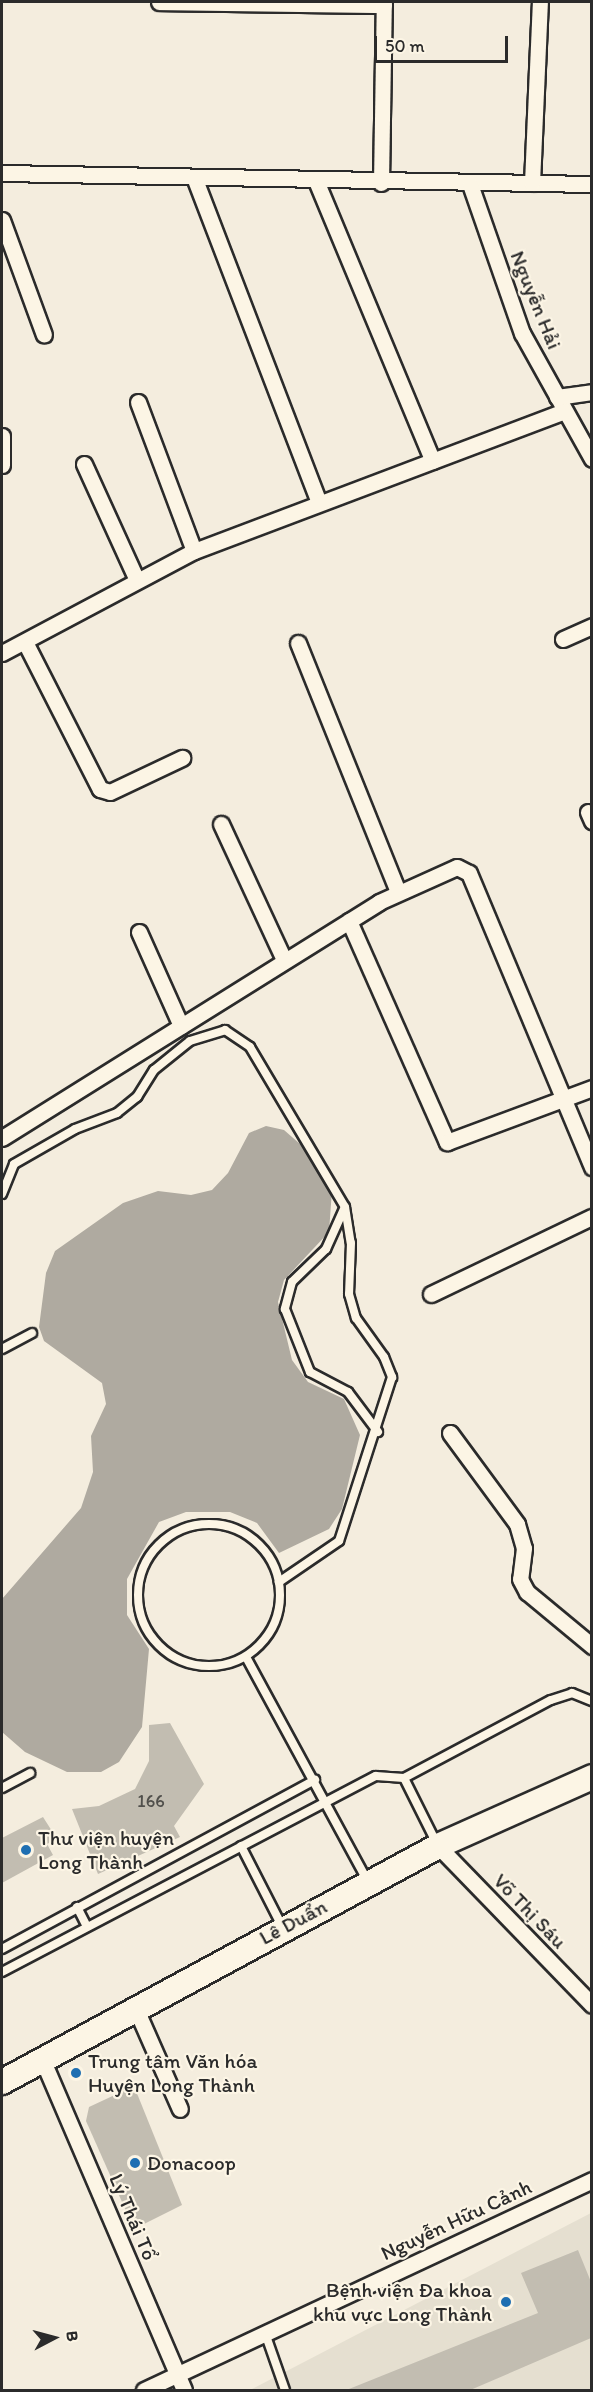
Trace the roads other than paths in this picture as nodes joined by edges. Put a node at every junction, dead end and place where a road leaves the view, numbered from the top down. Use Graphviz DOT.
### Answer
graph roads {
  1 [pos="159,2"];
  2 [pos="540,2"];
  3 [pos="384,3"];
  4 [pos="2,173"];
  5 [pos="194,177"];
  6 [pos="317,183"];
  7 [pos="381,183"];
  8 [pos="532,183"];
  9 [pos="470,184"];
  10 [pos="591,184"];
  11 [pos="2,220"];
  12 [pos="44,335"];
  13 [pos="591,392"];
  14 [pos="557,397"];
  15 [pos="138,402"];
  16 [pos="564,411"];
  17 [pos="2,435"];
  18 [pos="591,459"];
  19 [pos="433,461"];
  20 [pos="84,464"];
  21 [pos="2,465"];
  22 [pos="319,503"];
  23 [pos="194,550"];
  24 [pos="135,578"];
  25 [pos="591,626"];
  26 [pos="563,639"];
  27 [pos="25,642"];
  28 [pos="298,643"];
  29 [pos="2,653"];
  30 [pos="182,758"];
  31 [pos="221,824"];
  32 [pos="398,892"];
  33 [pos="349,921"];
  34 [pos="139,932"];
  35 [pos="284,960"];
  36 [pos="181,1026"];
  37 [pos="591,1088"];
  38 [pos="564,1100"];
  39 [pos="2,1138"];
  40 [pos="591,1167"];
  41 [pos="2,1194"];
  42 [pos="345,1207"];
  43 [pos="591,1216"];
  44 [pos="431,1294"];
  45 [pos="32,1333"];
  46 [pos="2,1348"];
  47 [pos="378,1432"];
  48 [pos="450,1433"];
  49 [pos="279,1582"];
  50 [pos="585,1633"];
  51 [pos="591,1646"];
  52 [pos="246,1657"];
  53 [pos="591,1701"];
  54 [pos="30,1773"];
  55 [pos="591,1777"];
  56 [pos="404,1778"];
  57 [pos="315,1780"];
  58 [pos="2,1788"];
  59 [pos="326,1801"];
  60 [pos="241,1846"];
  61 [pos="438,1846"];
  62 [pos="368,1882"];
  63 [pos="77,1907"];
  64 [pos="86,1925"];
  65 [pos="282,1927"];
  66 [pos="2,1949"];
  67 [pos="2,1972"];
  68 [pos="591,2005"];
  69 [pos="136,2009"];
  70 [pos="43,2061"];
  71 [pos="2,2082"];
  72 [pos="180,2109"];
  73 [pos="591,2180"];
  74 [pos="264,2333"];
  75 [pos="181,2383"];
  76 [pos="144,2391"];
  77 [pos="285,2391"];
  1 -- 3 [label="street"];
  2 -- 8 [label="street"];
  3 -- 7 [label="street"];
  4 -- 5 [label="street"];
  5 -- 6 [label="street"];
  5 -- 22 [label="street"];
  6 -- 7 [label="street"];
  6 -- 19 [label="street"];
  7 -- 9 [label="street"];
  8 -- 9 [label="street"];
  8 -- 10 [label="street"];
  9 -- 14 [label="street, Nguyễn Hải"];
  11 -- 12 [label="street"];
  13 -- 14 [label="street"];
  14 -- 16 [label="street, Nguyễn Hải"];
  15 -- 23 [label="street"];
  16 -- 18 [label="street, Nguyễn Hải"];
  16 -- 19 [label="street"];
  17 -- 21 [label="street"];
  19 -- 22 [label="street"];
  20 -- 24 [label="street"];
  22 -- 23 [label="street"];
  23 -- 24 [label="street"];
  24 -- 27 [label="street"];
  25 -- 26 [label="street"];
  27 -- 29 [label="street"];
  27 -- 30 [label="street"];
  28 -- 32 [label="street"];
  31 -- 35 [label="street"];
  32 -- 33 [label="street"];
  32 -- 38 [label="street"];
  33 -- 35 [label="street"];
  33 -- 38 [label="street"];
  34 -- 36 [label="street"];
  35 -- 36 [label="street"];
  36 -- 39 [label="street"];
  37 -- 38 [label="street"];
  38 -- 40 [label="street"];
  41 -- 42 [label="lane"];
  42 -- 47 [label="lane"];
  42 -- 47 [label="lane"];
  43 -- 44 [label="street"];
  45 -- 46 [label="lane"];
  47 -- 49 [label="lane"];
  48 -- 50 [label="street"];
  49 -- 52 [label="lane"];
  49 -- 52 [label="lane"];
  50 -- 51 [label="street"];
  52 -- 57 [label="lane"];
  53 -- 56 [label="lane"];
  54 -- 58 [label="lane"];
  55 -- 61 [label="main road, Lê Duẩn"];
  56 -- 59 [label="lane"];
  56 -- 61 [label="lane"];
  57 -- 59 [label="lane"];
  57 -- 63 [label="lane"];
  59 -- 60 [label="lane"];
  59 -- 62 [label="lane"];
  60 -- 64 [label="lane"];
  60 -- 65 [label="lane"];
  61 -- 62 [label="main road, Lê Duẩn"];
  61 -- 68 [label="street, Võ Thị Sáu"];
  62 -- 65 [label="main road, Lê Duẩn"];
  63 -- 64 [label="lane"];
  63 -- 66 [label="lane"];
  64 -- 67 [label="lane"];
  65 -- 69 [label="main road, Lê Duẩn"];
  69 -- 70 [label="main road, Lê Duẩn"];
  69 -- 72 [label="street"];
  70 -- 71 [label="main road, Lê Duẩn"];
  70 -- 75 [label="street, Lý Thái Tổ"];
  73 -- 74 [label="street, Nguyễn Hữu Cảnh"];
  74 -- 75 [label="street, Nguyễn Hữu Cảnh"];
  74 -- 77 [label="lane"];
  75 -- 76 [label="street, Nguyễn Hữu Cảnh"];
}
